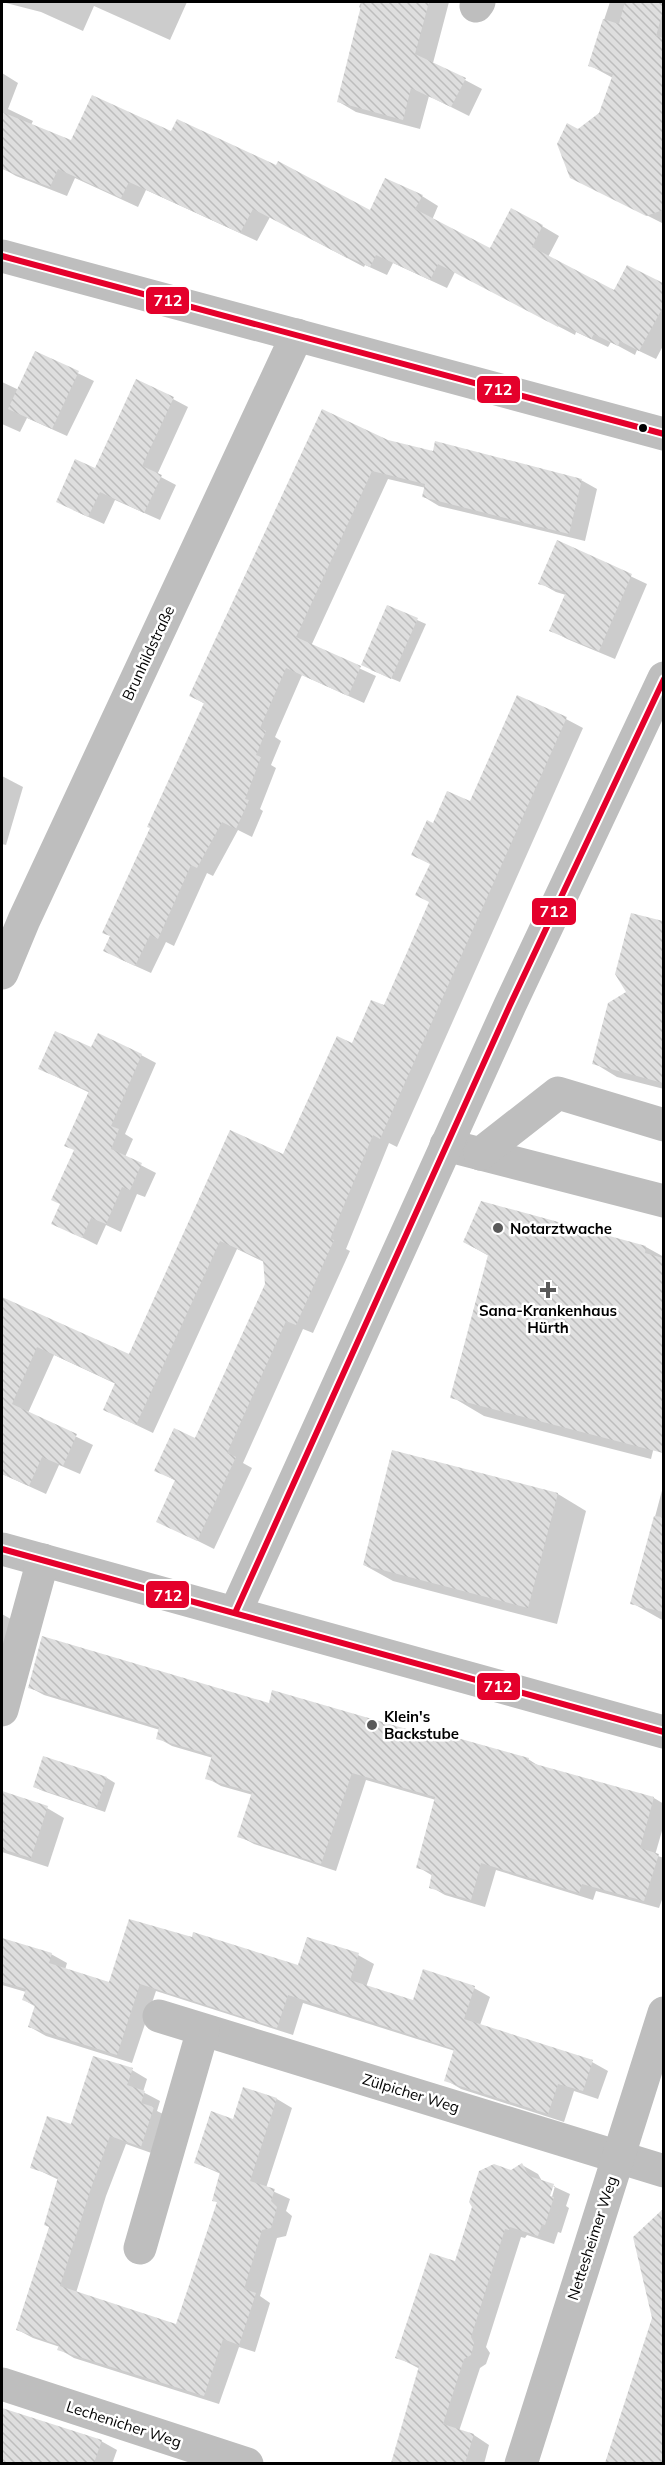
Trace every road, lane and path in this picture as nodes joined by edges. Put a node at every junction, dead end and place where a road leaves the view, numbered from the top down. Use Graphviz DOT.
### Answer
graph roads {
  1 [pos="2,256"];
  2 [pos="297,334"];
  3 [pos="663,434"];
  4 [pos="663,678"];
  5 [pos="13,917"];
  6 [pos="2,973"];
  7 [pos="663,1125"];
  8 [pos="446,1145"];
  9 [pos="480,1154"];
  10 [pos="663,1201"];
  11 [pos="2,1549"];
  12 [pos="44,1560"];
  13 [pos="235,1613"];
  14 [pos="2,1710"];
  15 [pos="663,1732"];
  16 [pos="663,2013"];
  17 [pos="159,2016"];
  18 [pos="203,2030"];
  19 [pos="618,2156"];
  20 [pos="663,2171"];
  21 [pos="140,2248"];
  22 [pos="2,2384"];
  23 [pos="247,2463"];
  24 [pos="521,2463"];
  1 -- 2 [label="street"];
  2 -- 3 [label="street"];
  2 -- 5 [label="street, Brunhildstraße"];
  4 -- 8 [label="street"];
  5 -- 6 [label="street, Brunhildstraße"];
  7 -- 9 [label="street"];
  8 -- 9 [label="street"];
  8 -- 13 [label="street"];
  9 -- 10 [label="street"];
  11 -- 12 [label="street"];
  12 -- 13 [label="street"];
  12 -- 14 [label="street"];
  13 -- 15 [label="street"];
  16 -- 19 [label="street, Nettesheimer Weg"];
  17 -- 18 [label="street, Zülpicher Weg"];
  18 -- 19 [label="street, Zülpicher Weg"];
  18 -- 21 [label="street"];
  19 -- 20 [label="street"];
  19 -- 24 [label="street, Nettesheimer Weg"];
  22 -- 23 [label="street, Lechenicher Weg"];
}
